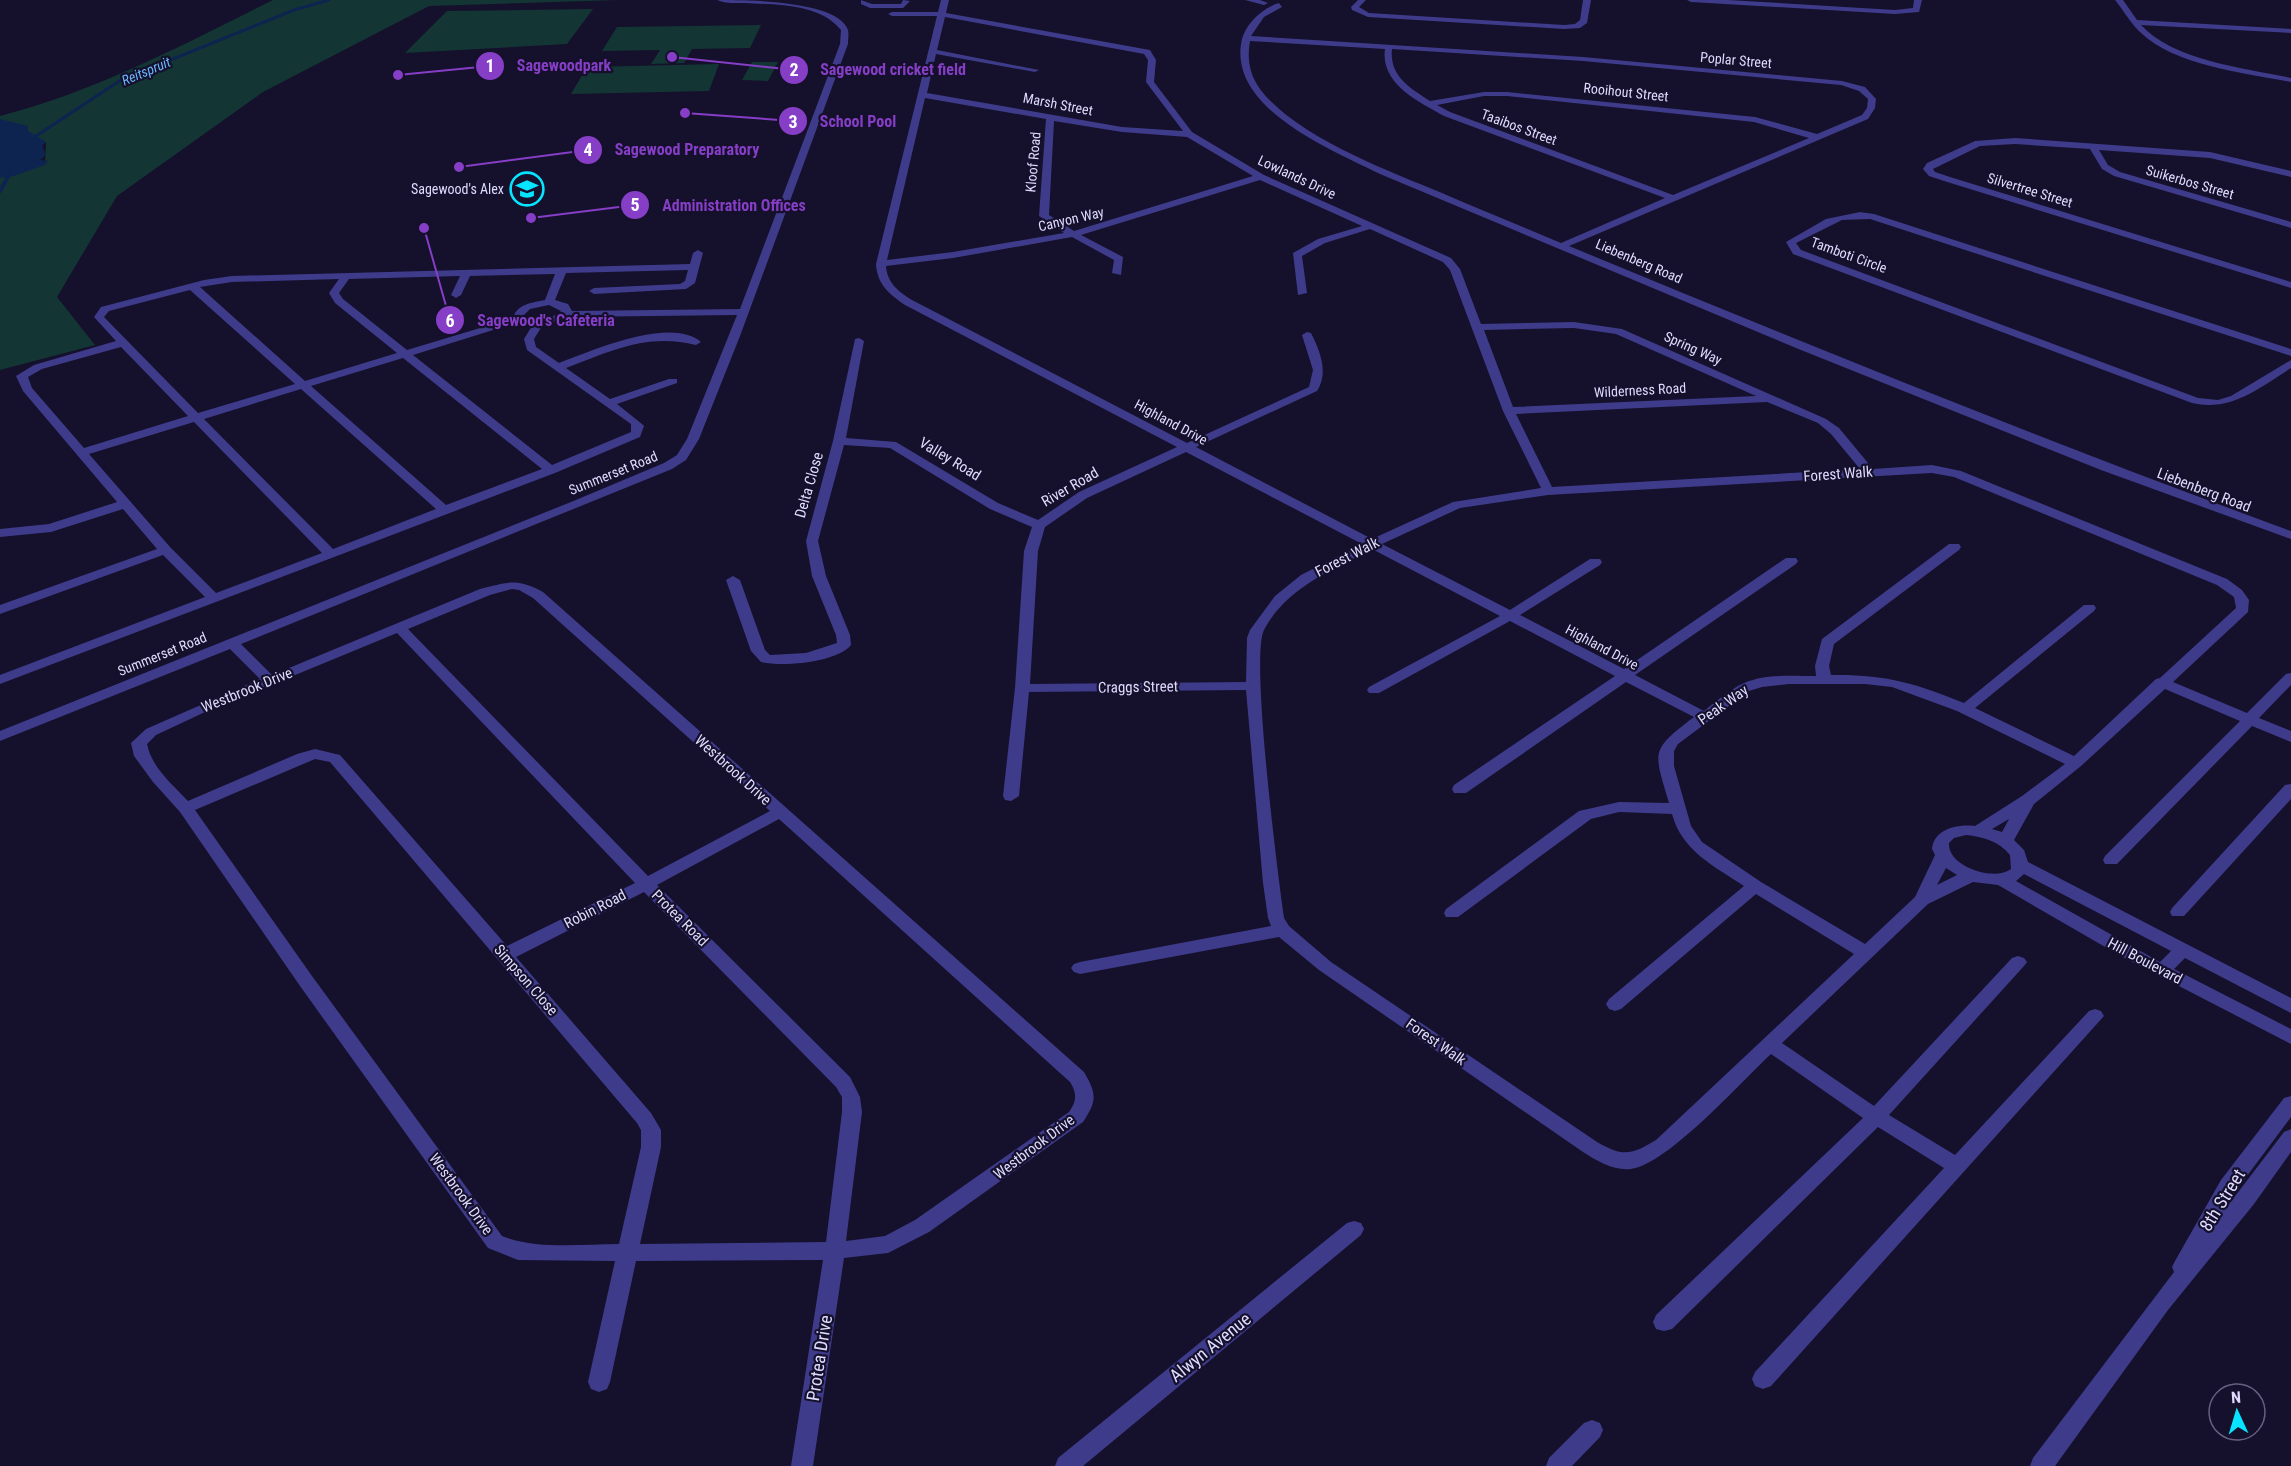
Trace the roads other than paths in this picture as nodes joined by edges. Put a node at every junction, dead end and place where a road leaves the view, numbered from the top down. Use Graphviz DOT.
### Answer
graph roads {
  1 [pos="721,0"];
  2 [pos="945,0"];
  3 [pos="1250,0"];
  4 [pos="1362,0"];
  5 [pos="1587,0"];
  6 [pos="1691,0"];
  7 [pos="1918,0"];
  8 [pos="2119,0"];
  9 [pos="906,1"];
  10 [pos="1283,1"];
  11 [pos="864,2"];
  12 [pos="1264,5"];
  13 [pos="1461,9"];
  14 [pos="893,10"];
  15 [pos="941,14"];
  16 [pos="1458,21"];
  17 [pos="2136,22"];
  18 [pos="890,24"];
  19 [pos="2291,31"];
  20 [pos="1245,38"];
  21 [pos="1389,46"];
  22 [pos="932,51"];
  23 [pos="1035,70"];
  24 [pos="2291,80"];
  25 [pos="922,95"];
  26 [pos="1428,104"];
  27 [pos="1050,117"];
  28 [pos="1189,134"];
  29 [pos="1820,138"];
  30 [pos="2093,147"];
  31 [pos="2291,174"];
  32 [pos="1261,177"];
  33 [pos="1672,198"];
  34 [pos="2291,225"];
  35 [pos="1371,226"];
  36 [pos="1072,234"];
  37 [pos="1563,245"];
  38 [pos="698,253"];
  39 [pos="881,264"];
  40 [pos="693,267"];
  41 [pos="561,270"];
  42 [pos="467,272"];
  43 [pos="1117,273"];
  44 [pos="346,276"];
  45 [pos="2291,285"];
  46 [pos="192,286"];
  47 [pos="594,291"];
  48 [pos="1302,293"];
  49 [pos="456,295"];
  50 [pos="549,302"];
  51 [pos="744,312"];
  52 [pos="565,314"];
  53 [pos="519,319"];
  54 [pos="539,323"];
  55 [pos="1476,327"];
  56 [pos="1307,335"];
  57 [pos="859,341"];
  58 [pos="696,342"];
  59 [pos="122,343"];
  60 [pos="403,354"];
  61 [pos="2291,354"];
  62 [pos="2291,363"];
  63 [pos="559,368"];
  64 [pos="673,381"];
  65 [pos="303,385"];
  66 [pos="1772,399"];
  67 [pos="609,403"];
  68 [pos="1509,411"];
  69 [pos="194,418"];
  70 [pos="839,441"];
  71 [pos="1187,447"];
  72 [pos="82,452"];
  73 [pos="2105,467"];
  74 [pos="551,470"];
  75 [pos="1869,472"];
  76 [pos="1548,491"];
  77 [pos="127,503"];
  78 [pos="444,510"];
  79 [pos="1039,525"];
  80 [pos="0,533"];
  81 [pos="2291,535"];
  82 [pos="2291,542"];
  83 [pos="1374,544"];
  84 [pos="1954,547"];
  85 [pos="165,550"];
  86 [pos="331,554"];
  87 [pos="1791,561"];
  88 [pos="1595,562"];
  89 [pos="733,580"];
  90 [pos="213,598"];
  91 [pos="2089,608"];
  92 [pos="0,610"];
  93 [pos="1510,616"];
  94 [pos="400,628"];
  95 [pos="231,642"];
  96 [pos="1625,676"];
  97 [pos="2291,677"];
  98 [pos="0,680"];
  99 [pos="269,680"];
  100 [pos="1824,680"];
  101 [pos="2161,682"];
  102 [pos="1253,686"];
  103 [pos="1022,688"];
  104 [pos="1374,690"];
  105 [pos="1964,710"];
  106 [pos="1706,717"];
  107 [pos="2248,720"];
  108 [pos="0,736"];
  109 [pos="2291,737"];
  110 [pos="2076,763"];
  111 [pos="1460,789"];
  112 [pos="2291,789"];
  113 [pos="1011,796"];
  114 [pos="2028,800"];
  115 [pos="186,808"];
  116 [pos="1678,809"];
  117 [pos="780,812"];
  118 [pos="1978,831"];
  119 [pos="2005,841"];
  120 [pos="1943,856"];
  121 [pos="2111,860"];
  122 [pos="2021,865"];
  123 [pos="1970,876"];
  124 [pos="2002,880"];
  125 [pos="645,884"];
  126 [pos="1755,886"];
  127 [pos="2076,893"];
  128 [pos="1922,900"];
  129 [pos="2057,912"];
  130 [pos="2178,912"];
  131 [pos="1452,913"];
  132 [pos="1282,930"];
  133 [pos="2183,949"];
  134 [pos="1866,954"];
  135 [pos="504,955"];
  136 [pos="2018,962"];
  137 [pos="1080,968"];
  138 [pos="2163,970"];
  139 [pos="1615,1004"];
  140 [pos="2291,1006"];
  141 [pos="2095,1016"];
  142 [pos="2291,1037"];
  143 [pos="1772,1045"];
  144 [pos="2291,1103"];
  145 [pos="1876,1117"];
  146 [pos="2291,1137"];
  147 [pos="1957,1166"];
  148 [pos="1354,1229"];
  149 [pos="835,1251"];
  150 [pos="627,1253"];
  151 [pos="2161,1304"];
  152 [pos="1664,1322"];
  153 [pos="1762,1378"];
  154 [pos="599,1382"];
  155 [pos="1592,1430"];
  156 [pos="802,1466"];
  157 [pos="1066,1466"];
  158 [pos="1557,1466"];
  159 [pos="2041,1466"];
  1 -- 51 [label="street, Summerset Road"];
  2 -- 15 [label="street"];
  3 -- 12 [label="street"];
  4 -- 16 [label="street"];
  5 -- 16 [label="street"];
  6 -- 7 [label="street"];
  8 -- 17 [label="street"];
  9 -- 14 [label="street"];
  10 -- 12 [label="street"];
  11 -- 14 [label="street"];
  12 -- 20 [label="street"];
  13 -- 16 [label="street"];
  14 -- 15 [label="street"];
  14 -- 18 [label="street"];
  15 -- 22 [label="street"];
  15 -- 28 [label="street, Lowlands Drive"];
  17 -- 19 [label="street"];
  17 -- 24 [label="street"];
  20 -- 21 [label="street, Poplar Street"];
  20 -- 37 [label="street, Liebenberg Road"];
  21 -- 26 [label="street, Taaibos Street"];
  21 -- 29 [label="street, Poplar Street"];
  22 -- 23 [label="street"];
  22 -- 25 [label="street"];
  25 -- 27 [label="street, Marsh Street"];
  25 -- 39 [label="street"];
  26 -- 29 [label="street, Rooihout Street"];
  26 -- 33 [label="street, Taaibos Street"];
  27 -- 28 [label="street, Marsh Street"];
  27 -- 36 [label="street, Kloof Road"];
  28 -- 32 [label="street, Lowlands Drive"];
  29 -- 33 [label="street, Poplar Street"];
  30 -- 31 [label="street"];
  30 -- 34 [label="street, Suikerbos Street"];
  30 -- 45 [label="street, Silvertree Street"];
  32 -- 35 [label="street, Lowlands Drive"];
  32 -- 36 [label="street, Canyon Way"];
  33 -- 37 [label="street, Poplar Street"];
  35 -- 48 [label="street"];
  35 -- 55 [label="street, Lowlands Drive"];
  36 -- 39 [label="street, Canyon Way"];
  36 -- 43 [label="street, Kloof Road"];
  37 -- 73 [label="street, Liebenberg Road"];
  38 -- 40 [label="street"];
  39 -- 71 [label="street, Highland Drive"];
  40 -- 41 [label="street"];
  40 -- 47 [label="street"];
  41 -- 42 [label="street"];
  41 -- 50 [label="street"];
  42 -- 44 [label="street"];
  42 -- 49 [label="street"];
  44 -- 46 [label="street"];
  44 -- 60 [label="street"];
  46 -- 59 [label="street"];
  46 -- 65 [label="street"];
  50 -- 52 [label="street"];
  50 -- 53 [label="street"];
  51 -- 52 [label="street"];
  51 -- 95 [label="street, Summerset Road"];
  52 -- 54 [label="street"];
  53 -- 54 [label="street"];
  53 -- 60 [label="street"];
  54 -- 63 [label="street"];
  55 -- 66 [label="street, Spring Way"];
  55 -- 68 [label="street, Lowlands Drive"];
  56 -- 71 [label="street, River Road"];
  57 -- 70 [label="street, Delta Close"];
  58 -- 63 [label="street"];
  59 -- 69 [label="street"];
  59 -- 72 [label="street"];
  60 -- 65 [label="street"];
  60 -- 74 [label="street"];
  61 -- 62 [label="street, Tamboti Circle"];
  63 -- 67 [label="street"];
  64 -- 67 [label="street"];
  65 -- 69 [label="street"];
  65 -- 78 [label="street"];
  66 -- 68 [label="street, Wilderness Road"];
  66 -- 75 [label="street, Spring Way"];
  67 -- 74 [label="street"];
  68 -- 76 [label="street, Lowlands Drive"];
  69 -- 72 [label="street"];
  69 -- 86 [label="street"];
  70 -- 79 [label="street, Valley Road"];
  70 -- 89 [label="street, Delta Close"];
  71 -- 79 [label="street, River Road"];
  71 -- 83 [label="street, Highland Drive"];
  72 -- 77 [label="street"];
  73 -- 81 [label="street, Liebenberg Road"];
  73 -- 82 [label="street, Liebenberg Road"];
  74 -- 78 [label="street"];
  75 -- 76 [label="street, Forest Walk"];
  75 -- 101 [label="street, Forest Walk"];
  76 -- 83 [label="street, Forest Walk"];
  77 -- 80 [label="street"];
  77 -- 85 [label="street"];
  78 -- 86 [label="street"];
  79 -- 103 [label="street, River Road"];
  83 -- 93 [label="street, Highland Drive"];
  83 -- 102 [label="street, Forest Walk"];
  84 -- 100 [label="street"];
  85 -- 90 [label="street"];
  85 -- 92 [label="street"];
  86 -- 90 [label="street"];
  87 -- 96 [label="street"];
  88 -- 93 [label="street"];
  90 -- 98 [label="street"];
  91 -- 105 [label="street"];
  93 -- 96 [label="street, Highland Drive"];
  93 -- 104 [label="street"];
  94 -- 99 [label="street, Westbrook Drive"];
  94 -- 117 [label="street, Westbrook Drive"];
  94 -- 125 [label="street, Protea Road"];
  95 -- 99 [label="street"];
  95 -- 108 [label="street, Summerset Road"];
  96 -- 106 [label="street, Highland Drive"];
  96 -- 111 [label="street"];
  97 -- 107 [label="street"];
  99 -- 115 [label="street, Westbrook Drive"];
  100 -- 105 [label="street, Peak Way"];
  100 -- 106 [label="street, Peak Way"];
  101 -- 107 [label="street"];
  101 -- 110 [label="street, Forest Walk"];
  102 -- 103 [label="street, Craggs Street"];
  102 -- 132 [label="street, Forest Walk"];
  103 -- 113 [label="street, River Road"];
  105 -- 110 [label="street, Peak Way"];
  106 -- 116 [label="street, Peak Way"];
  107 -- 109 [label="street"];
  107 -- 121 [label="street"];
  110 -- 114 [label="street, Forest Walk"];
  112 -- 130 [label="street"];
  114 -- 118 [label="street, Forest Walk"];
  114 -- 119 [label="street, Forest Walk"];
  115 -- 135 [label="street, Simpson Close"];
  115 -- 150 [label="street, Westbrook Drive"];
  116 -- 126 [label="street, Peak Way"];
  116 -- 131 [label="street"];
  117 -- 125 [label="street, Robin Road"];
  117 -- 149 [label="street, Westbrook Drive"];
  118 -- 119 [label="street"];
  118 -- 120 [label="street, Forest Walk"];
  119 -- 122 [label="street"];
  120 -- 123 [label="street"];
  120 -- 128 [label="street, Forest Walk"];
  122 -- 124 [label="street"];
  122 -- 127 [label="street, Hill Boulevard"];
  123 -- 124 [label="street"];
  123 -- 128 [label="street, Forest Walk"];
  124 -- 129 [label="street, Hill Boulevard"];
  125 -- 135 [label="street, Robin Road"];
  125 -- 149 [label="street, Protea Road"];
  126 -- 134 [label="street, Peak Way"];
  126 -- 139 [label="street"];
  127 -- 129 [label="street"];
  127 -- 133 [label="street, Hill Boulevard"];
  128 -- 134 [label="street, Forest Walk"];
  129 -- 138 [label="street, Hill Boulevard"];
  132 -- 137 [label="street"];
  132 -- 143 [label="street, Forest Walk"];
  133 -- 138 [label="street"];
  133 -- 140 [label="street, Hill Boulevard"];
  134 -- 143 [label="street, Forest Walk"];
  135 -- 150 [label="street, Simpson Close"];
  136 -- 145 [label="street"];
  138 -- 142 [label="street, Hill Boulevard"];
  141 -- 147 [label="street"];
  143 -- 145 [label="street"];
  144 -- 151 [label="street, 8th Street"];
  145 -- 147 [label="street"];
  145 -- 152 [label="street"];
  146 -- 151 [label="street, 8th Street"];
  147 -- 153 [label="street"];
  148 -- 157 [label="street, Alwyn Avenue"];
  149 -- 150 [label="street, Westbrook Drive"];
  149 -- 156 [label="street, Protea Drive"];
  150 -- 154 [label="street, Simpson Close"];
  151 -- 159 [label="street, 8th Street"];
  155 -- 158 [label="street"];
}
